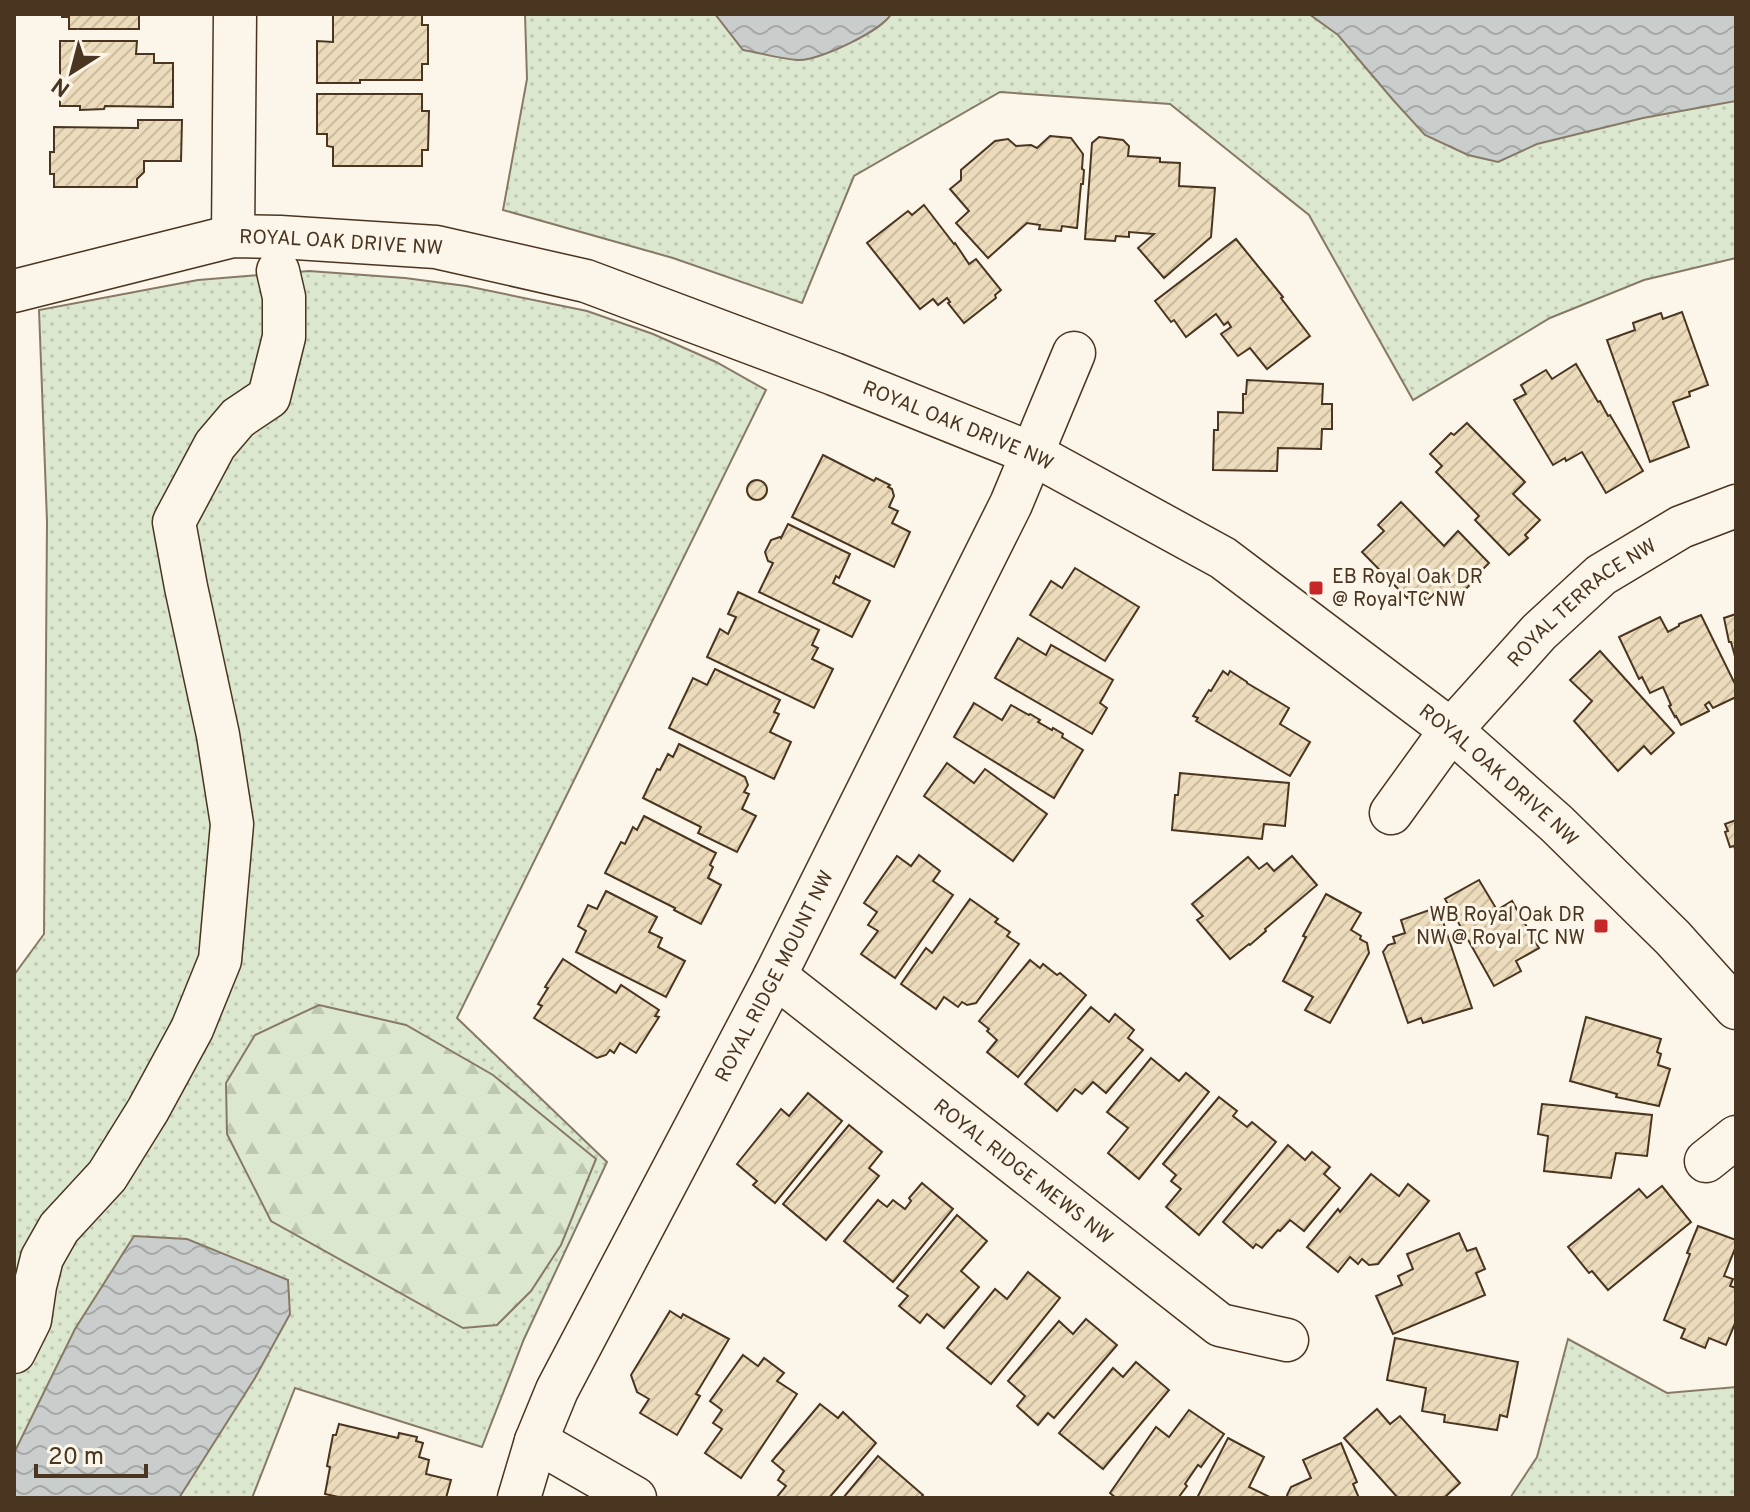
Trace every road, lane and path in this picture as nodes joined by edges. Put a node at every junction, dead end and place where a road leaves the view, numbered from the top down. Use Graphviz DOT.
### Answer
graph roads {
  1 [pos="235,14"];
  2 [pos="233,236"];
  3 [pos="278,271"];
  4 [pos="14,291"];
  5 [pos="1074,353"];
  6 [pos="1033,454"];
  7 [pos="1736,506"];
  8 [pos="1451,730"];
  9 [pos="1391,813"];
  10 [pos="775,976"];
  11 [pos="1736,1008"];
  12 [pos="1287,1340"];
  13 [pos="14,1352"];
  14 [pos="536,1441"];
  15 [pos="519,1498"];
  16 [pos="635,1498"];
  1 -- 2 [label="street"];
  2 -- 4 [label="street, ROYAL OAK DRIVE NW"];
  2 -- 6 [label="street, ROYAL OAK DRIVE NW"];
  3 -- 13 [label="street"];
  5 -- 6 [label="street, ROYAL RIDGE MOUNT NW"];
  6 -- 8 [label="street, ROYAL OAK DRIVE NW"];
  6 -- 10 [label="street, ROYAL RIDGE MOUNT NW"];
  7 -- 8 [label="street, ROYAL TERRACE NW"];
  8 -- 9 [label="street, ROYAL TERRACE NW"];
  8 -- 11 [label="street, ROYAL OAK DRIVE NW"];
  10 -- 12 [label="street, ROYAL RIDGE MEWS NW"];
  10 -- 14 [label="street, ROYAL RIDGE MOUNT NW"];
  14 -- 15 [label="street, ROYAL RIDGE MOUNT NW"];
  14 -- 16 [label="street"];
}
